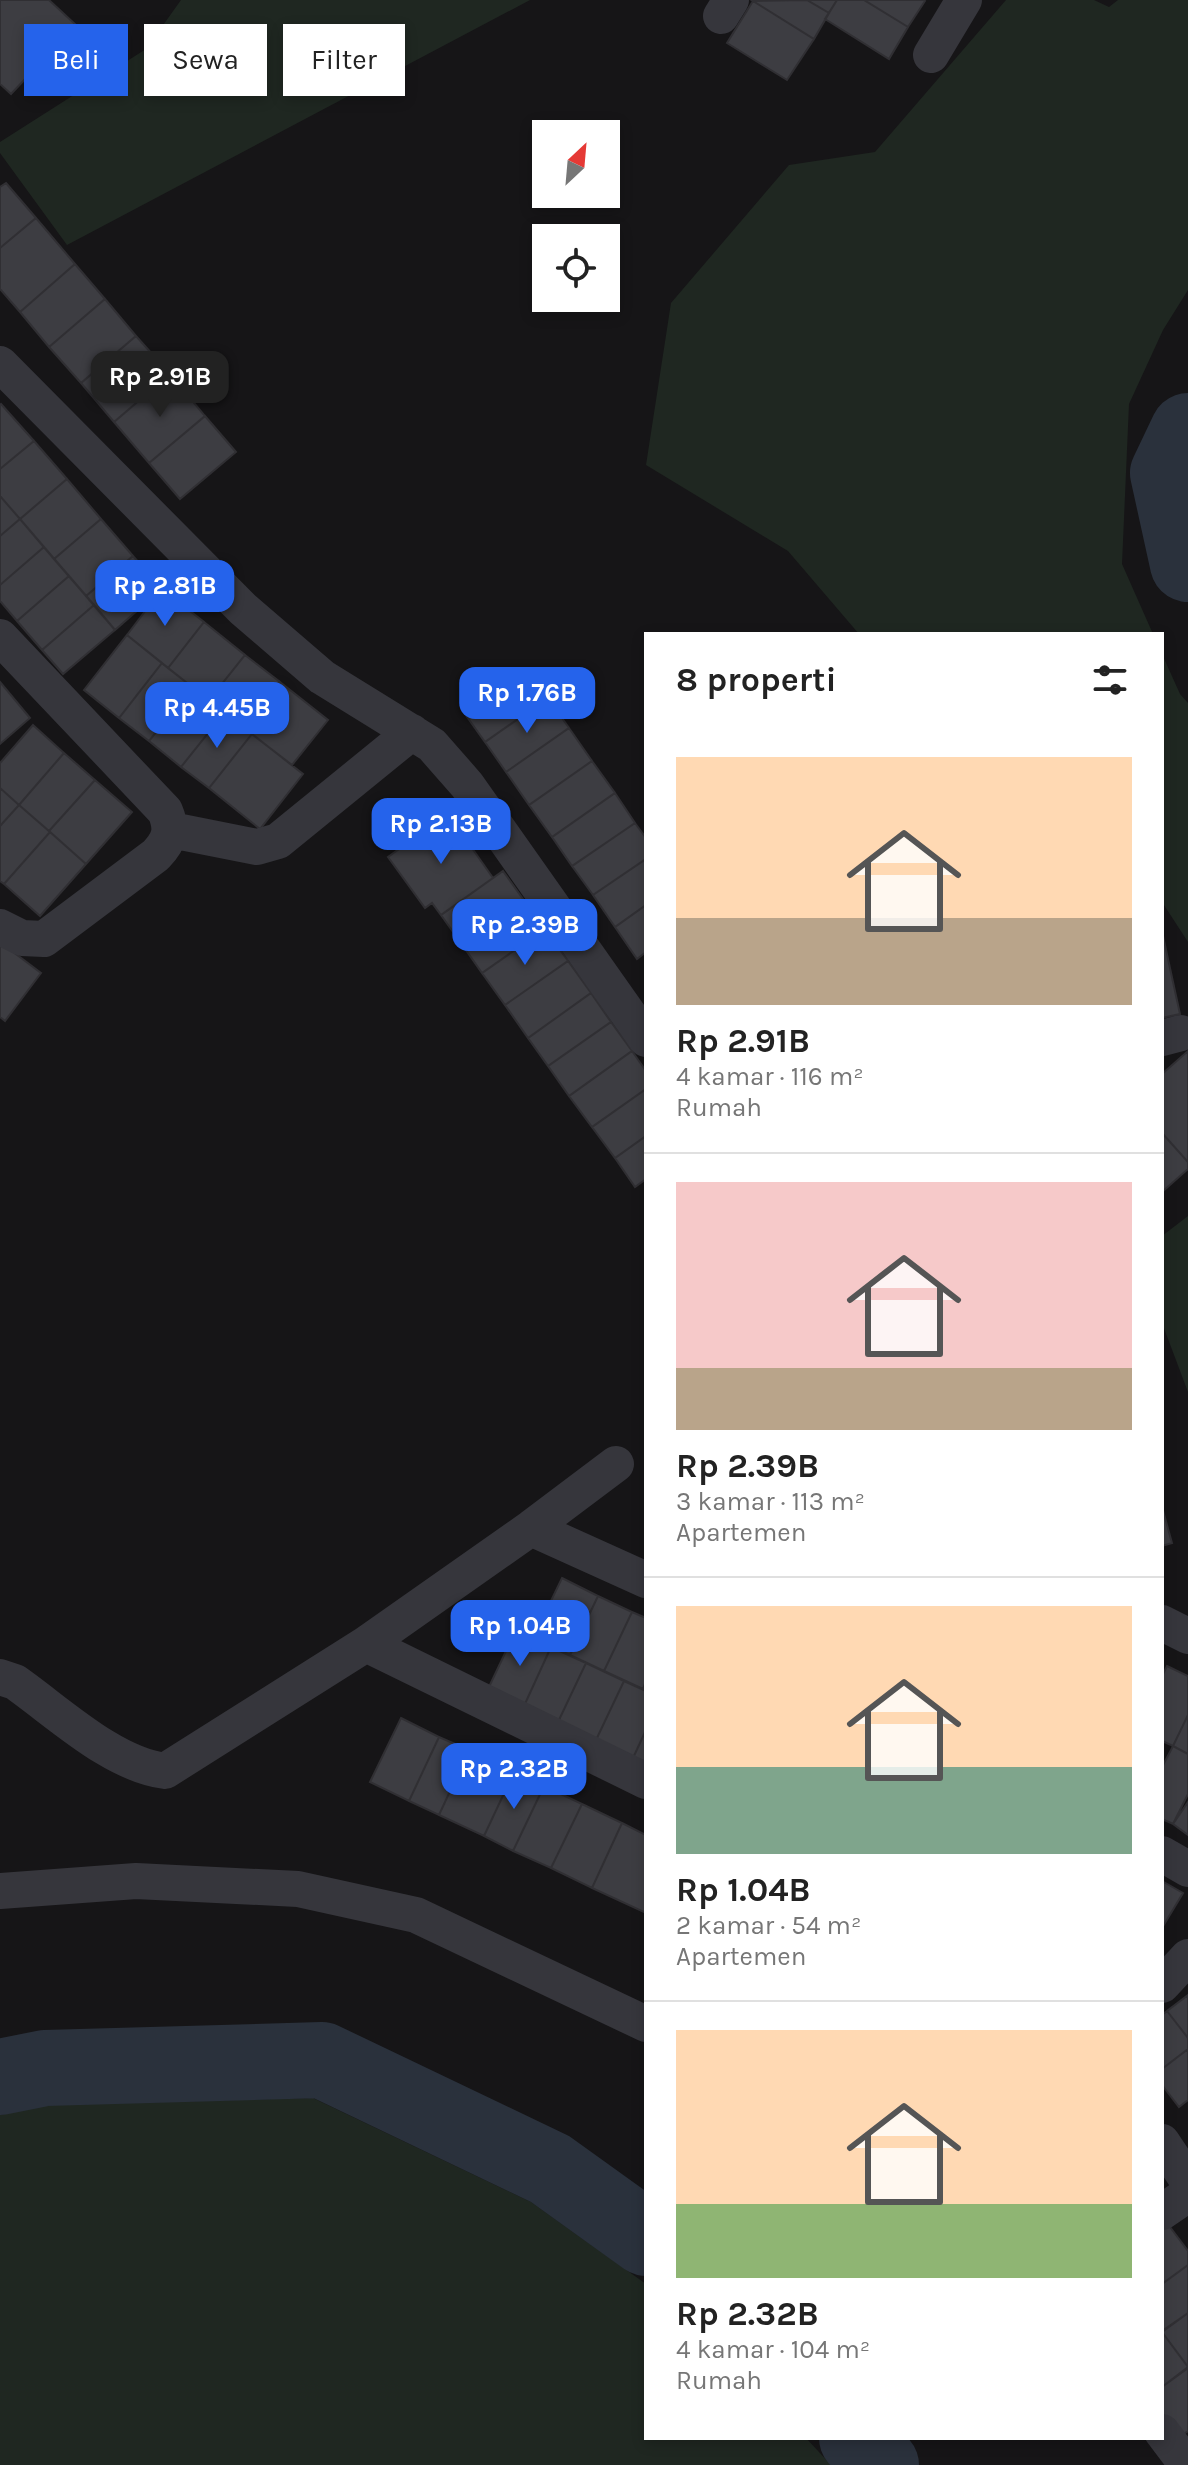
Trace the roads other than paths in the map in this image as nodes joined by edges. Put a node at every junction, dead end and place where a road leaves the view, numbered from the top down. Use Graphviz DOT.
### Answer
graph roads {
  1 [pos="964,0"];
  2 [pos="931,55"];
  3 [pos="0,364"];
  4 [pos="0,637"];
  5 [pos="412,732"];
  6 [pos="171,830"];
  7 [pos="0,927"];
  8 [pos="644,1036"];
  9 [pos="616,1464"];
  10 [pos="531,1528"];
  11 [pos="644,1579"];
  12 [pos="1164,1624"];
  13 [pos="1188,1636"];
  14 [pos="366,1644"];
  15 [pos="0,1677"];
  16 [pos="644,1780"];
  17 [pos="1164,1855"];
  18 [pos="1188,1869"];
  19 [pos="0,1891"];
  20 [pos="1188,1957"];
  21 [pos="1164,1983"];
  22 [pos="644,2023"];
  23 [pos="1164,2145"];
  24 [pos="1188,2181"];
  25 [pos="1188,2194"];
  26 [pos="1164,2211"];
  27 [pos="1164,2435"];
  28 [pos="1187,2465"];
  1 -- 2 [label="street"];
  3 -- 5 [label="street"];
  4 -- 6 [label="street"];
  5 -- 6 [label="street"];
  5 -- 8 [label="street"];
  6 -- 7 [label="street"];
  9 -- 10 [label="street"];
  10 -- 11 [label="street"];
  10 -- 14 [label="street"];
  12 -- 13 [label="street"];
  14 -- 15 [label="street"];
  14 -- 16 [label="street"];
  17 -- 18 [label="street"];
  19 -- 22 [label="street"];
  20 -- 21 [label="street"];
  23 -- 24 [label="street"];
  25 -- 26 [label="street"];
  27 -- 28 [label="street"];
}
